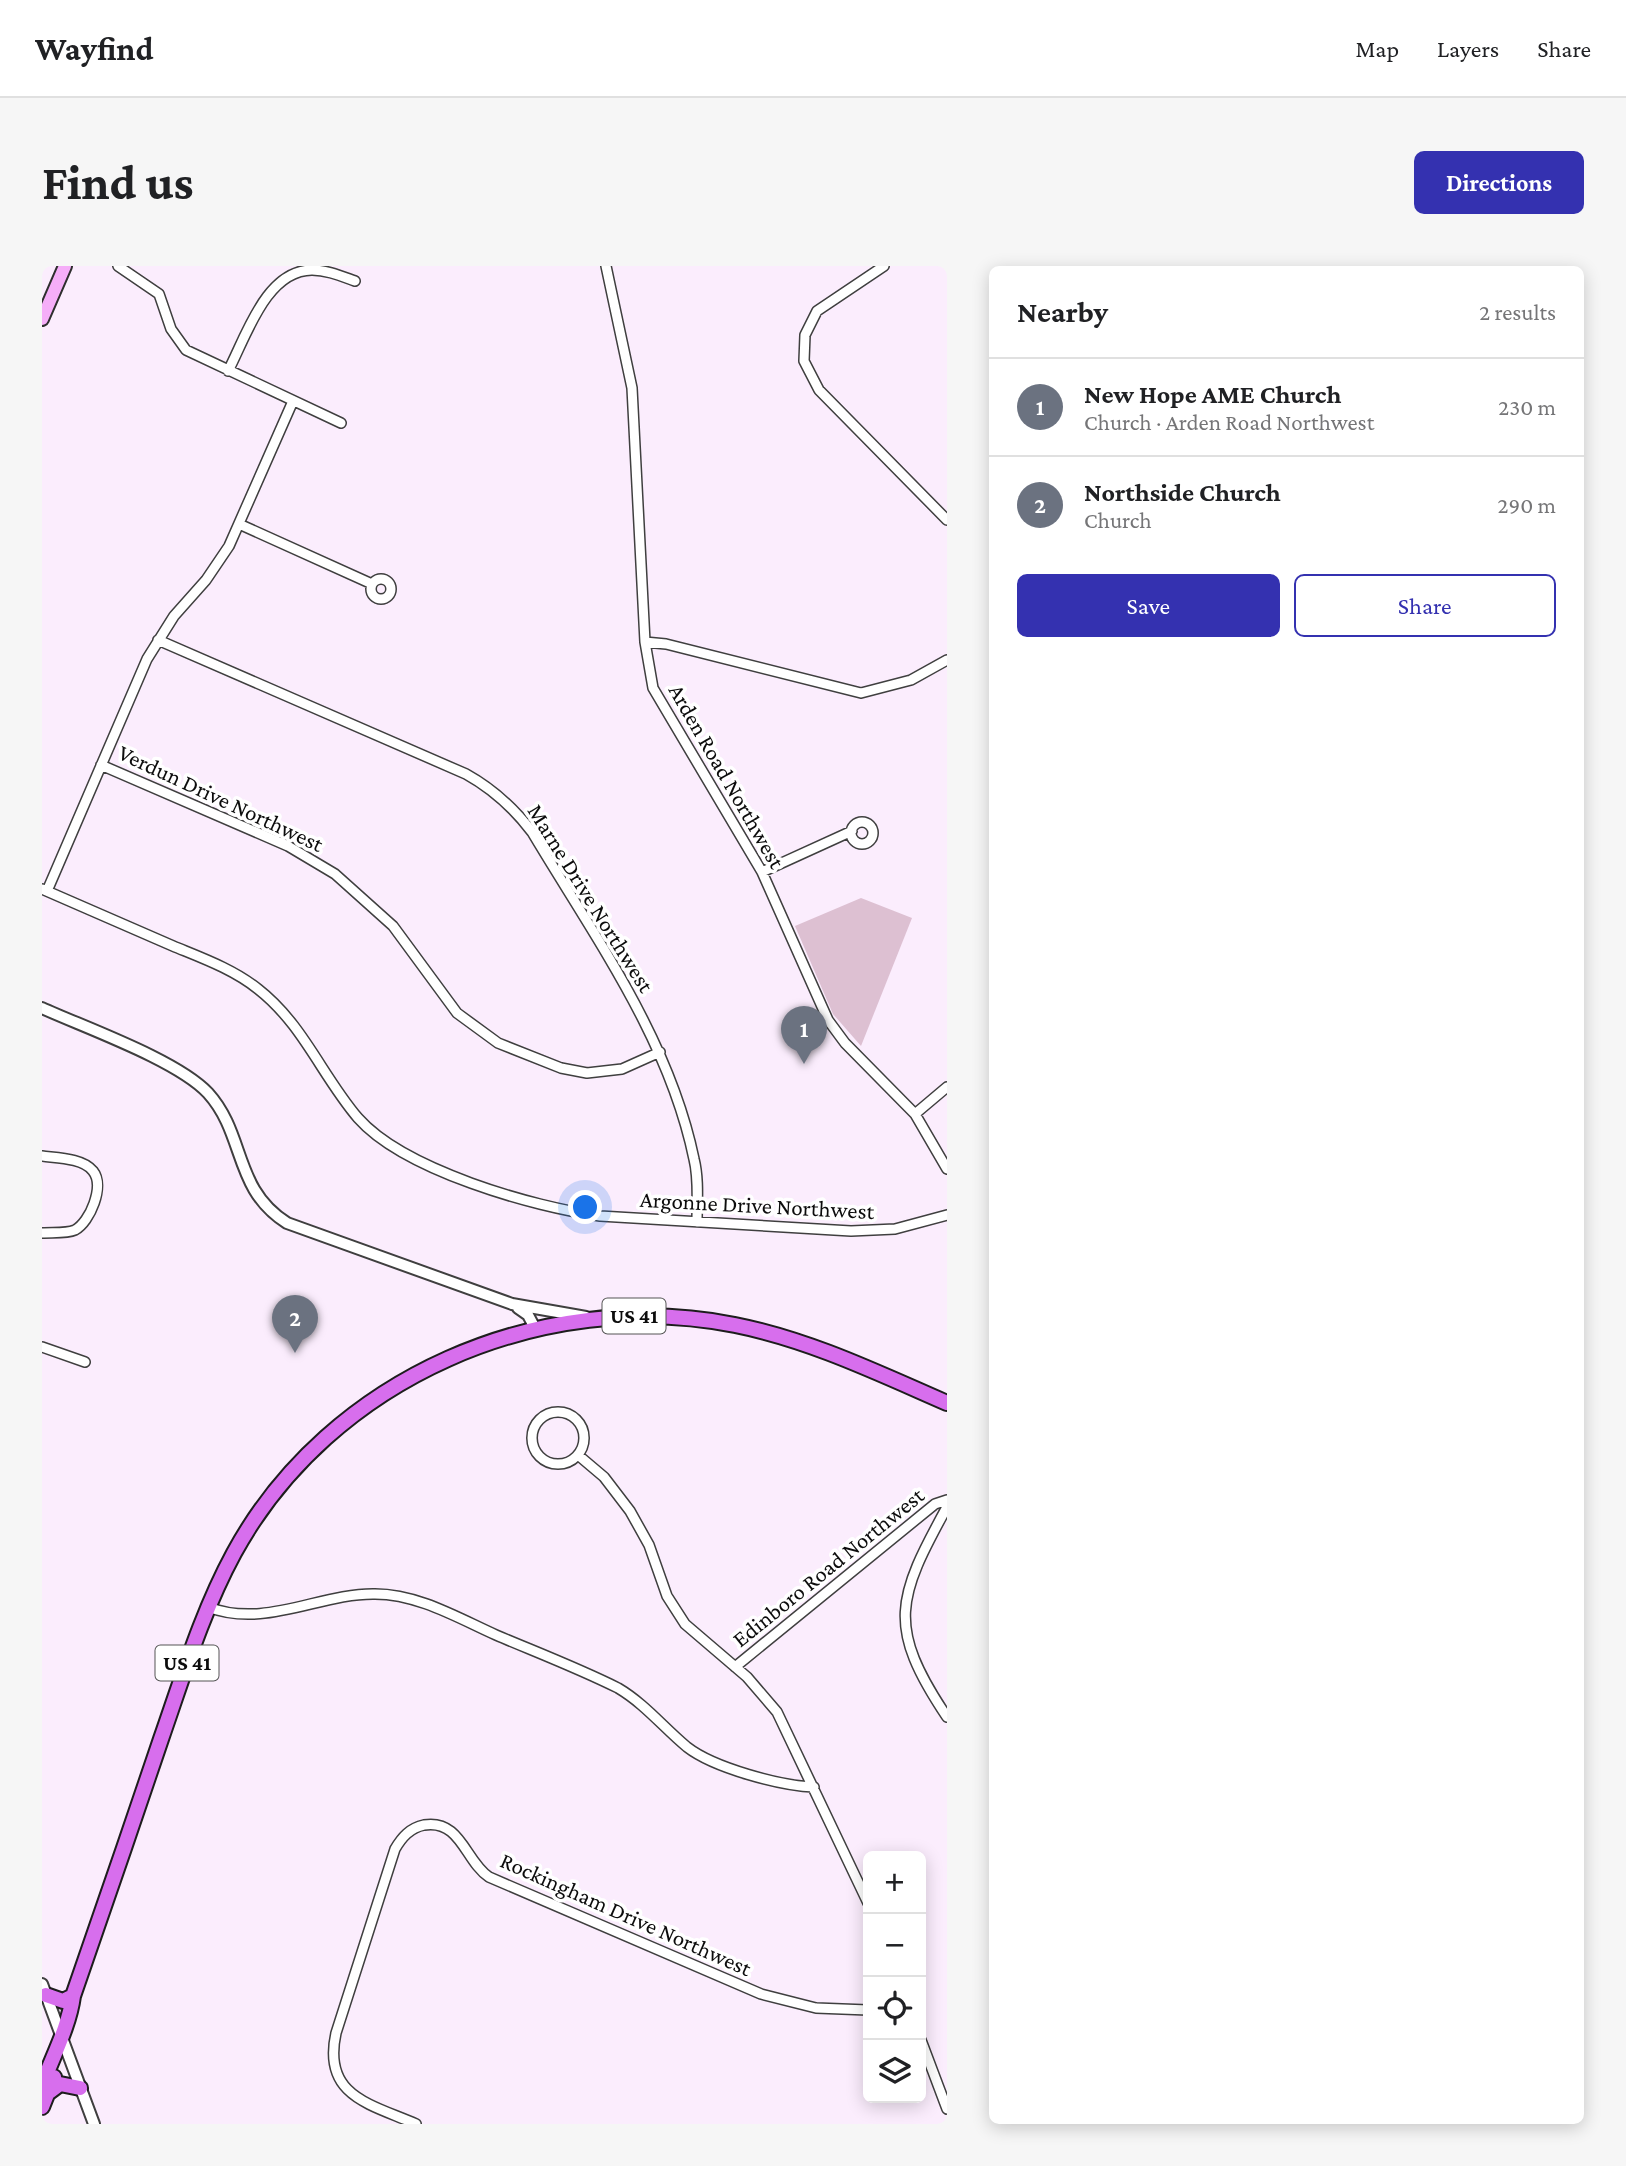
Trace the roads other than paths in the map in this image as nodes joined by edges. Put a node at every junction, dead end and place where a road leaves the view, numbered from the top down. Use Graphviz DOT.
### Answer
graph roads {
  1 [pos="65,266"];
  2 [pos="118,266"];
  3 [pos="606,266"];
  4 [pos="884,266"];
  5 [pos="355,281"];
  6 [pos="42,319"];
  7 [pos="228,371"];
  8 [pos="293,401"];
  9 [pos="341,423"];
  10 [pos="947,520"];
  11 [pos="239,524"];
  12 [pos="372,584"];
  13 [pos="158,640"];
  14 [pos="645,642"];
  15 [pos="947,660"];
  16 [pos="101,765"];
  17 [pos="852,831"];
  18 [pos="762,872"];
  19 [pos="44,890"];
  20 [pos="42,1008"];
  21 [pos="660,1052"];
  22 [pos="947,1087"];
  23 [pos="915,1114"];
  24 [pos="42,1156"];
  25 [pos="947,1169"];
  26 [pos="947,1215"];
  27 [pos="697,1222"];
  28 [pos="42,1233"];
  29 [pos="512,1304"];
  30 [pos="530,1308"];
  31 [pos="596,1317"];
  32 [pos="539,1329"];
  33 [pos="42,1347"];
  34 [pos="85,1362"];
  35 [pos="947,1403"];
  36 [pos="578,1455"];
  37 [pos="947,1500"];
  38 [pos="947,1507"];
  39 [pos="212,1608"];
  40 [pos="734,1667"];
  41 [pos="947,1717"];
  42 [pos="814,1787"];
  43 [pos="863,1892"];
  44 [pos="44,1990"];
  45 [pos="73,1996"];
  46 [pos="863,2010"];
  47 [pos="70,2019"];
  48 [pos="62,2042"];
  49 [pos="926,2053"];
  50 [pos="80,2088"];
  51 [pos="45,2089"];
  52 [pos="42,2107"];
  53 [pos="947,2109"];
  54 [pos="94,2124"];
  55 [pos="416,2124"];
  1 -- 6 [label="main road"];
  2 -- 7 [label="street"];
  3 -- 14 [label="street, Arden Road Northwest"];
  4 -- 10 [label="street"];
  5 -- 7 [label="street"];
  7 -- 8 [label="street"];
  8 -- 9 [label="street"];
  8 -- 11 [label="street"];
  11 -- 12 [label="street"];
  11 -- 13 [label="street"];
  13 -- 16 [label="street"];
  13 -- 21 [label="street, Marne Drive Northwest"];
  14 -- 15 [label="street"];
  14 -- 18 [label="street, Arden Road Northwest"];
  16 -- 19 [label="street"];
  16 -- 21 [label="street, Verdun Drive Northwest"];
  17 -- 18 [label="street"];
  18 -- 23 [label="street, Arden Road Northwest"];
  19 -- 27 [label="street, Argonne Drive Northwest"];
  20 -- 29 [label="street"];
  21 -- 27 [label="street, Marne Drive Northwest"];
  22 -- 23 [label="street"];
  23 -- 25 [label="street, Arden Road Northwest"];
  24 -- 28 [label="street"];
  26 -- 27 [label="street, Argonne Drive Northwest"];
  29 -- 30 [label="street"];
  29 -- 32 [label="street"];
  30 -- 31 [label="street"];
  30 -- 32 [label="street"];
  31 -- 32 [label="main road, US 41"];
  31 -- 35 [label="main road, US 41"];
  32 -- 39 [label="main road, US 41"];
  33 -- 34 [label="street"];
  36 -- 36 [label="street"];
  36 -- 40 [label="street"];
  37 -- 40 [label="street, Edinboro Road Northwest"];
  38 -- 41 [label="street"];
  39 -- 42 [label="street"];
  39 -- 45 [label="main road, US 41"];
  39 -- 47 [label="main road, US 41"];
  40 -- 42 [label="street"];
  42 -- 43 [label="street"];
  44 -- 45 [label="main road"];
  44 -- 48 [label="street"];
  45 -- 47 [label="main road, US 41"];
  46 -- 55 [label="street, Rockingham Drive Northwest"];
  47 -- 48 [label="main road, US 41"];
  48 -- 50 [label="street"];
  48 -- 51 [label="main road, US 41"];
  49 -- 53 [label="street"];
  50 -- 51 [label="main road"];
  50 -- 54 [label="street"];
  51 -- 52 [label="main road, US 41"];
}
